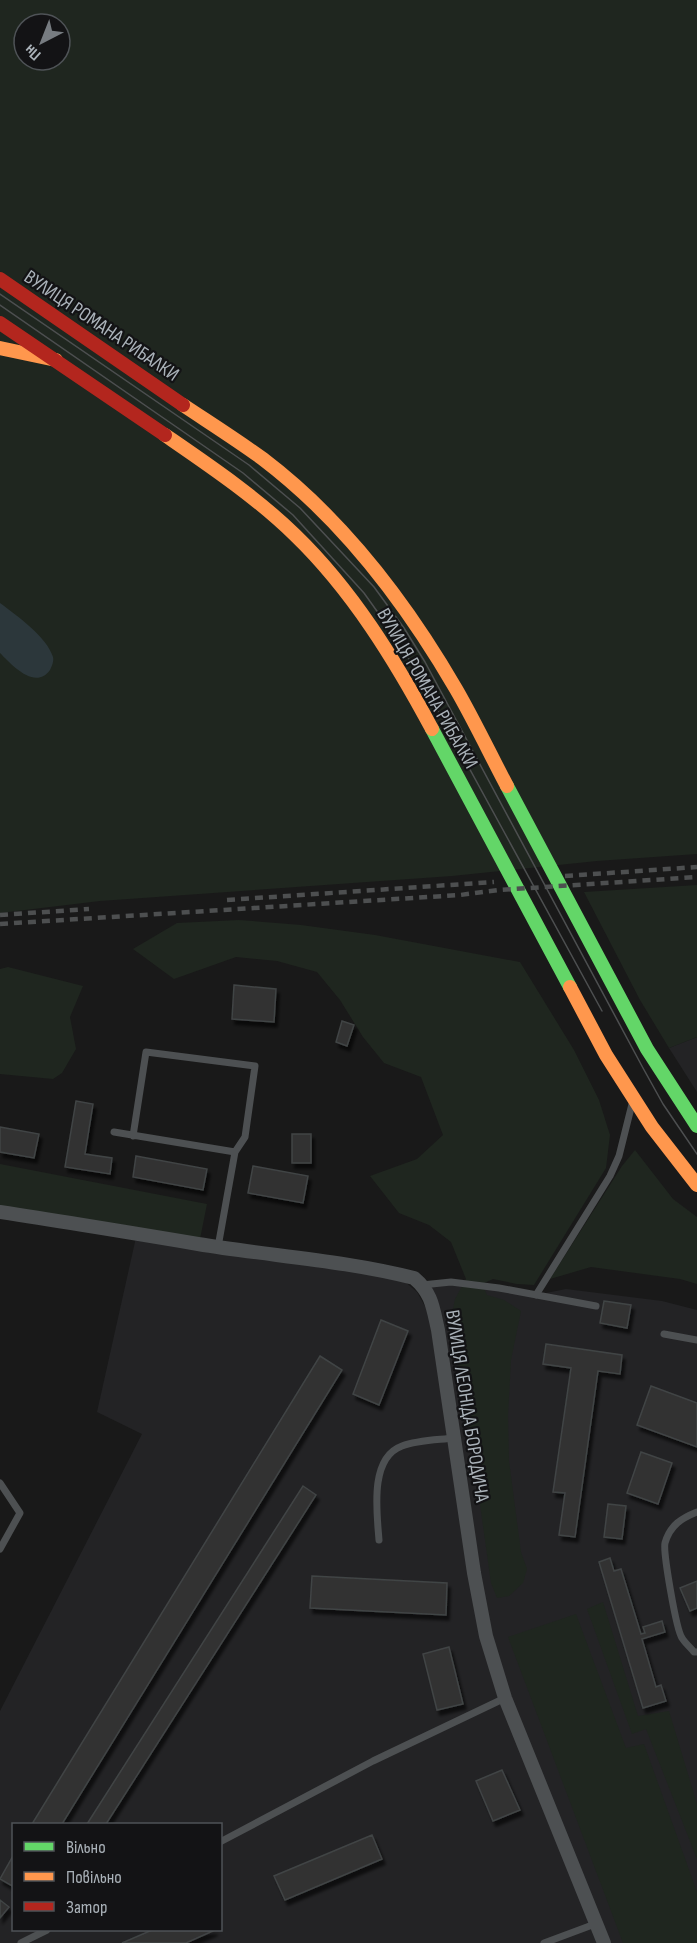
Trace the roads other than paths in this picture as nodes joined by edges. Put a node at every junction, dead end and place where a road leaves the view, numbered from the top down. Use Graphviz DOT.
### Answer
graph roads {
  1 [pos="0,279"];
  2 [pos="0,323"];
  3 [pos="0,348"];
  4 [pos="56,360"];
  5 [pos="633,1099"];
  6 [pos="697,1126"];
  7 [pos="114,1132"];
  8 [pos="133,1136"];
  9 [pos="235,1152"];
  10 [pos="697,1185"];
  11 [pos="0,1212"];
  12 [pos="218,1246"];
  13 [pos="422,1284"];
  14 [pos="537,1295"];
  15 [pos="596,1306"];
  16 [pos="664,1334"];
  17 [pos="697,1340"];
  18 [pos="454,1438"];
  19 [pos="0,1483"];
  20 [pos="697,1512"];
  21 [pos="380,1540"];
  22 [pos="0,1549"];
  23 [pos="697,1652"];
  24 [pos="506,1698"];
  25 [pos="222,1841"];
  26 [pos="595,1924"];
  27 [pos="43,1931"];
  28 [pos="21,1943"];
  29 [pos="544,1943"];
  30 [pos="604,1943"];
  1 -- 6 [label="main road, ВУЛИЦЯ РОМАНА РИБАЛКИ"];
  2 -- 4 [label="main road, ВУЛИЦЯ РОМАНА РИБАЛКИ"];
  3 -- 4 [label="main road"];
  4 -- 5 [label="main road, ВУЛИЦЯ РОМАНА РИБАЛКИ"];
  5 -- 10 [label="main road, ВУЛИЦЯ РОМАНА РИБАЛКИ"];
  5 -- 14 [label="lane"];
  7 -- 8 [label="lane"];
  8 -- 9 [label="lane"];
  8 -- 9 [label="lane"];
  9 -- 12 [label="lane"];
  11 -- 12 [label="street"];
  12 -- 13 [label="street"];
  13 -- 14 [label="lane"];
  13 -- 18 [label="street, ВУЛИЦЯ ЛЕОНІДА БОРОДИЧА"];
  14 -- 15 [label="lane"];
  16 -- 17 [label="lane"];
  18 -- 21 [label="lane"];
  18 -- 24 [label="street, ВУЛИЦЯ ЛЕОНІДА БОРОДИЧА"];
  19 -- 22 [label="lane"];
  20 -- 23 [label="lane"];
  24 -- 25 [label="lane"];
  24 -- 26 [label="street, ВУЛИЦЯ ЛЕОНІДА БОРОДИЧА"];
  26 -- 29 [label="lane"];
  26 -- 30 [label="street, ВУЛИЦЯ ЛЕОНІДА БОРОДИЧА"];
  27 -- 28 [label="lane"];
}
